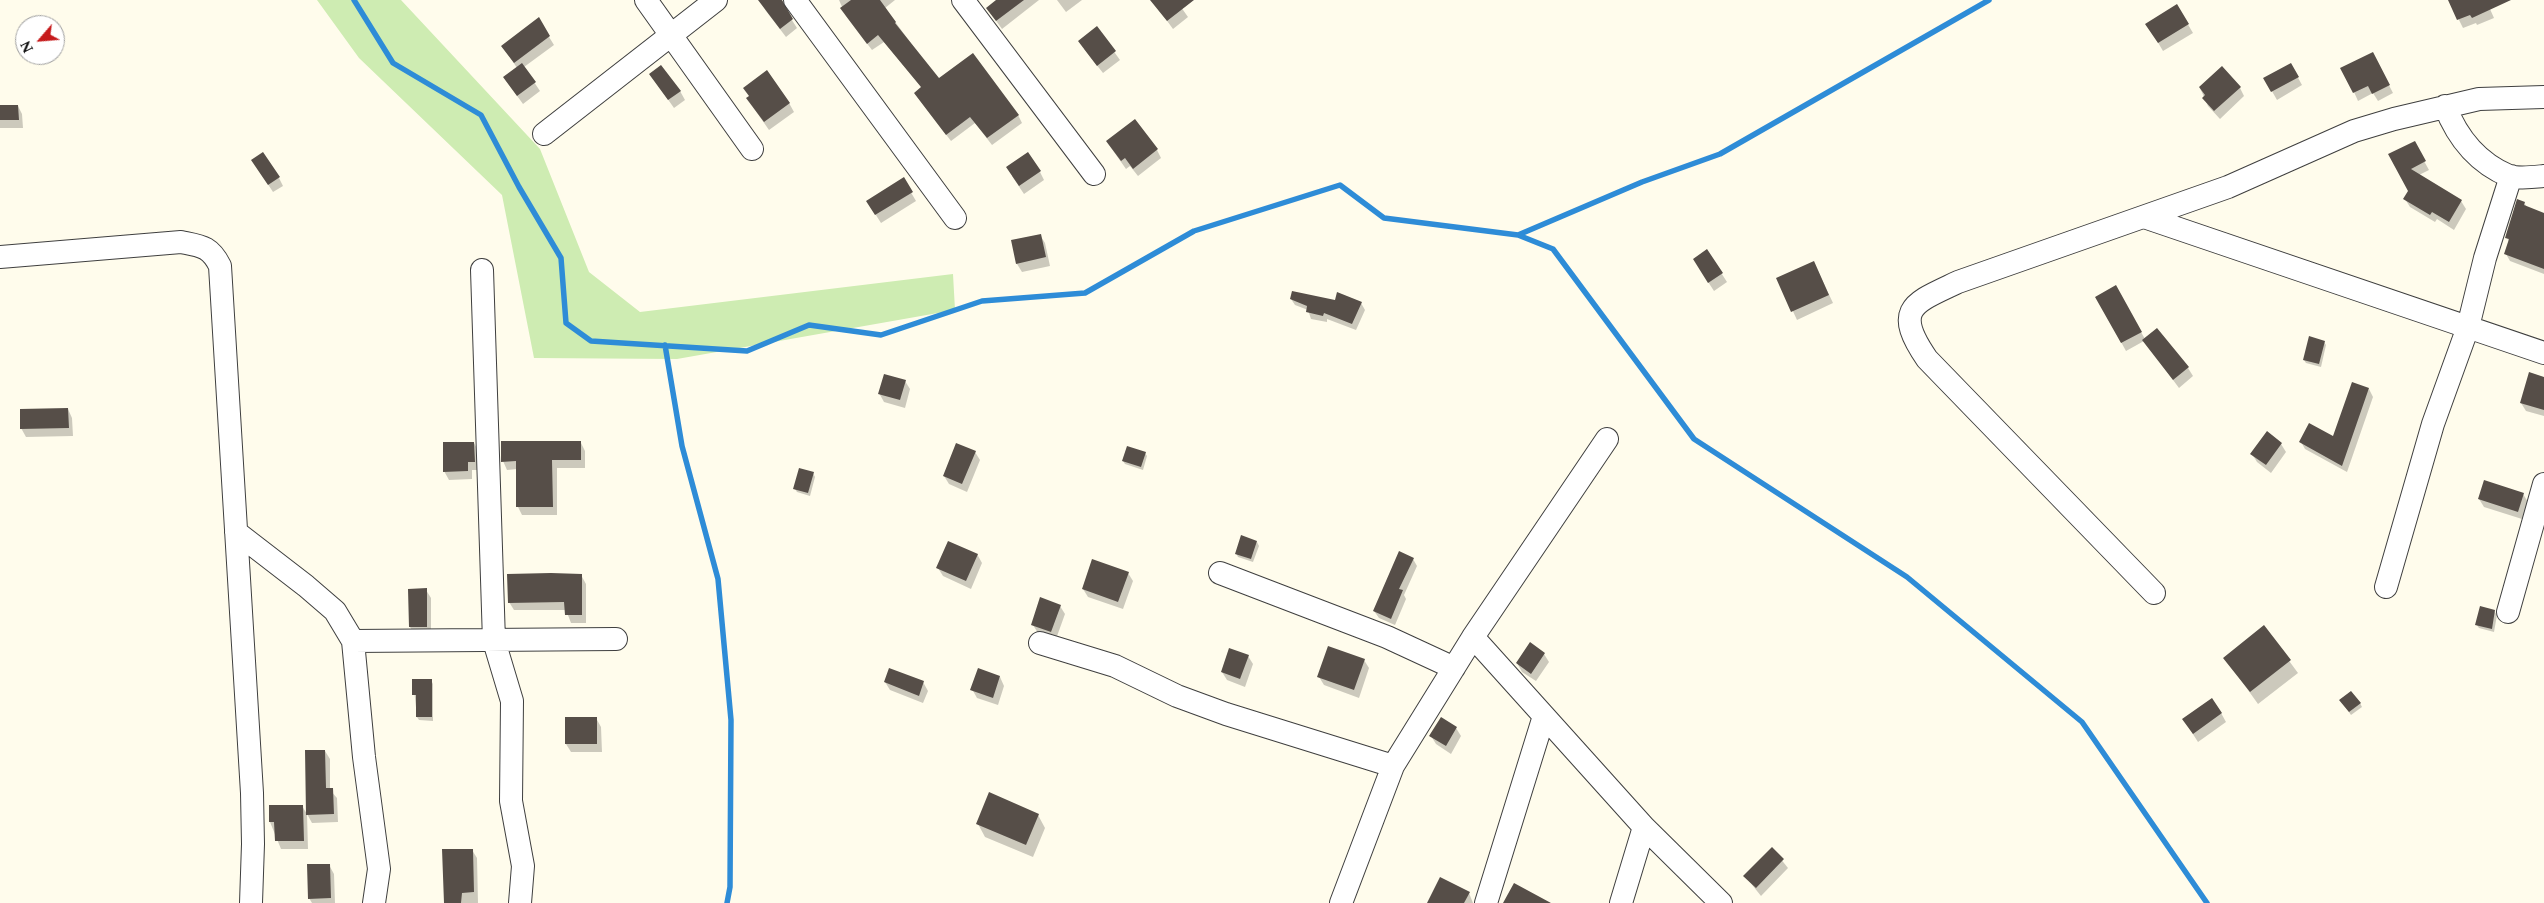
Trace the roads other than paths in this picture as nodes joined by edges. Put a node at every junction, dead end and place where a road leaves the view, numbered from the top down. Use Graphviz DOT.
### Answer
graph roads {
  1 [pos="646,0"];
  2 [pos="716,0"];
  3 [pos="795,0"];
  4 [pos="963,0"];
  5 [pos="670,34"];
  6 [pos="2544,97"];
  7 [pos="2445,106"];
  8 [pos="544,134"];
  9 [pos="752,149"];
  10 [pos="1094,174"];
  11 [pos="2510,176"];
  12 [pos="2544,176"];
  13 [pos="2144,217"];
  14 [pos="955,218"];
  15 [pos="0,257"];
  16 [pos="482,270"];
  17 [pos="2468,327"];
  18 [pos="2544,353"];
  19 [pos="1607,439"];
  20 [pos="2544,484"];
  21 [pos="236,532"];
  22 [pos="1220,573"];
  23 [pos="2386,587"];
  24 [pos="2154,593"];
  25 [pos="2508,612"];
  26 [pos="1473,637"];
  27 [pos="616,639"];
  28 [pos="353,641"];
  29 [pos="494,641"];
  30 [pos="1040,643"];
  31 [pos="1454,668"];
  32 [pos="1544,716"];
  33 [pos="1393,766"];
  34 [pos="1644,827"];
  35 [pos="251,903"];
  36 [pos="374,903"];
  37 [pos="520,903"];
  38 [pos="1341,903"];
  39 [pos="1486,903"];
  40 [pos="1621,903"];
  41 [pos="1721,903"];
  1 -- 5 [label="street"];
  2 -- 5 [label="street"];
  3 -- 14 [label="street"];
  4 -- 10 [label="street"];
  5 -- 8 [label="street"];
  5 -- 9 [label="street"];
  6 -- 7 [label="street"];
  7 -- 11 [label="street"];
  7 -- 13 [label="street"];
  11 -- 12 [label="street"];
  11 -- 17 [label="street"];
  13 -- 17 [label="street"];
  13 -- 24 [label="street"];
  15 -- 21 [label="street"];
  16 -- 29 [label="street"];
  17 -- 18 [label="street"];
  17 -- 23 [label="street"];
  19 -- 26 [label="street"];
  20 -- 25 [label="street"];
  21 -- 28 [label="street"];
  21 -- 35 [label="street"];
  22 -- 31 [label="street"];
  26 -- 31 [label="street"];
  26 -- 32 [label="street"];
  27 -- 29 [label="street"];
  28 -- 29 [label="street"];
  28 -- 36 [label="street"];
  29 -- 37 [label="street"];
  30 -- 33 [label="street"];
  31 -- 33 [label="street"];
  32 -- 34 [label="street"];
  32 -- 39 [label="street"];
  33 -- 38 [label="street"];
  34 -- 40 [label="street"];
  34 -- 41 [label="street"];
}
